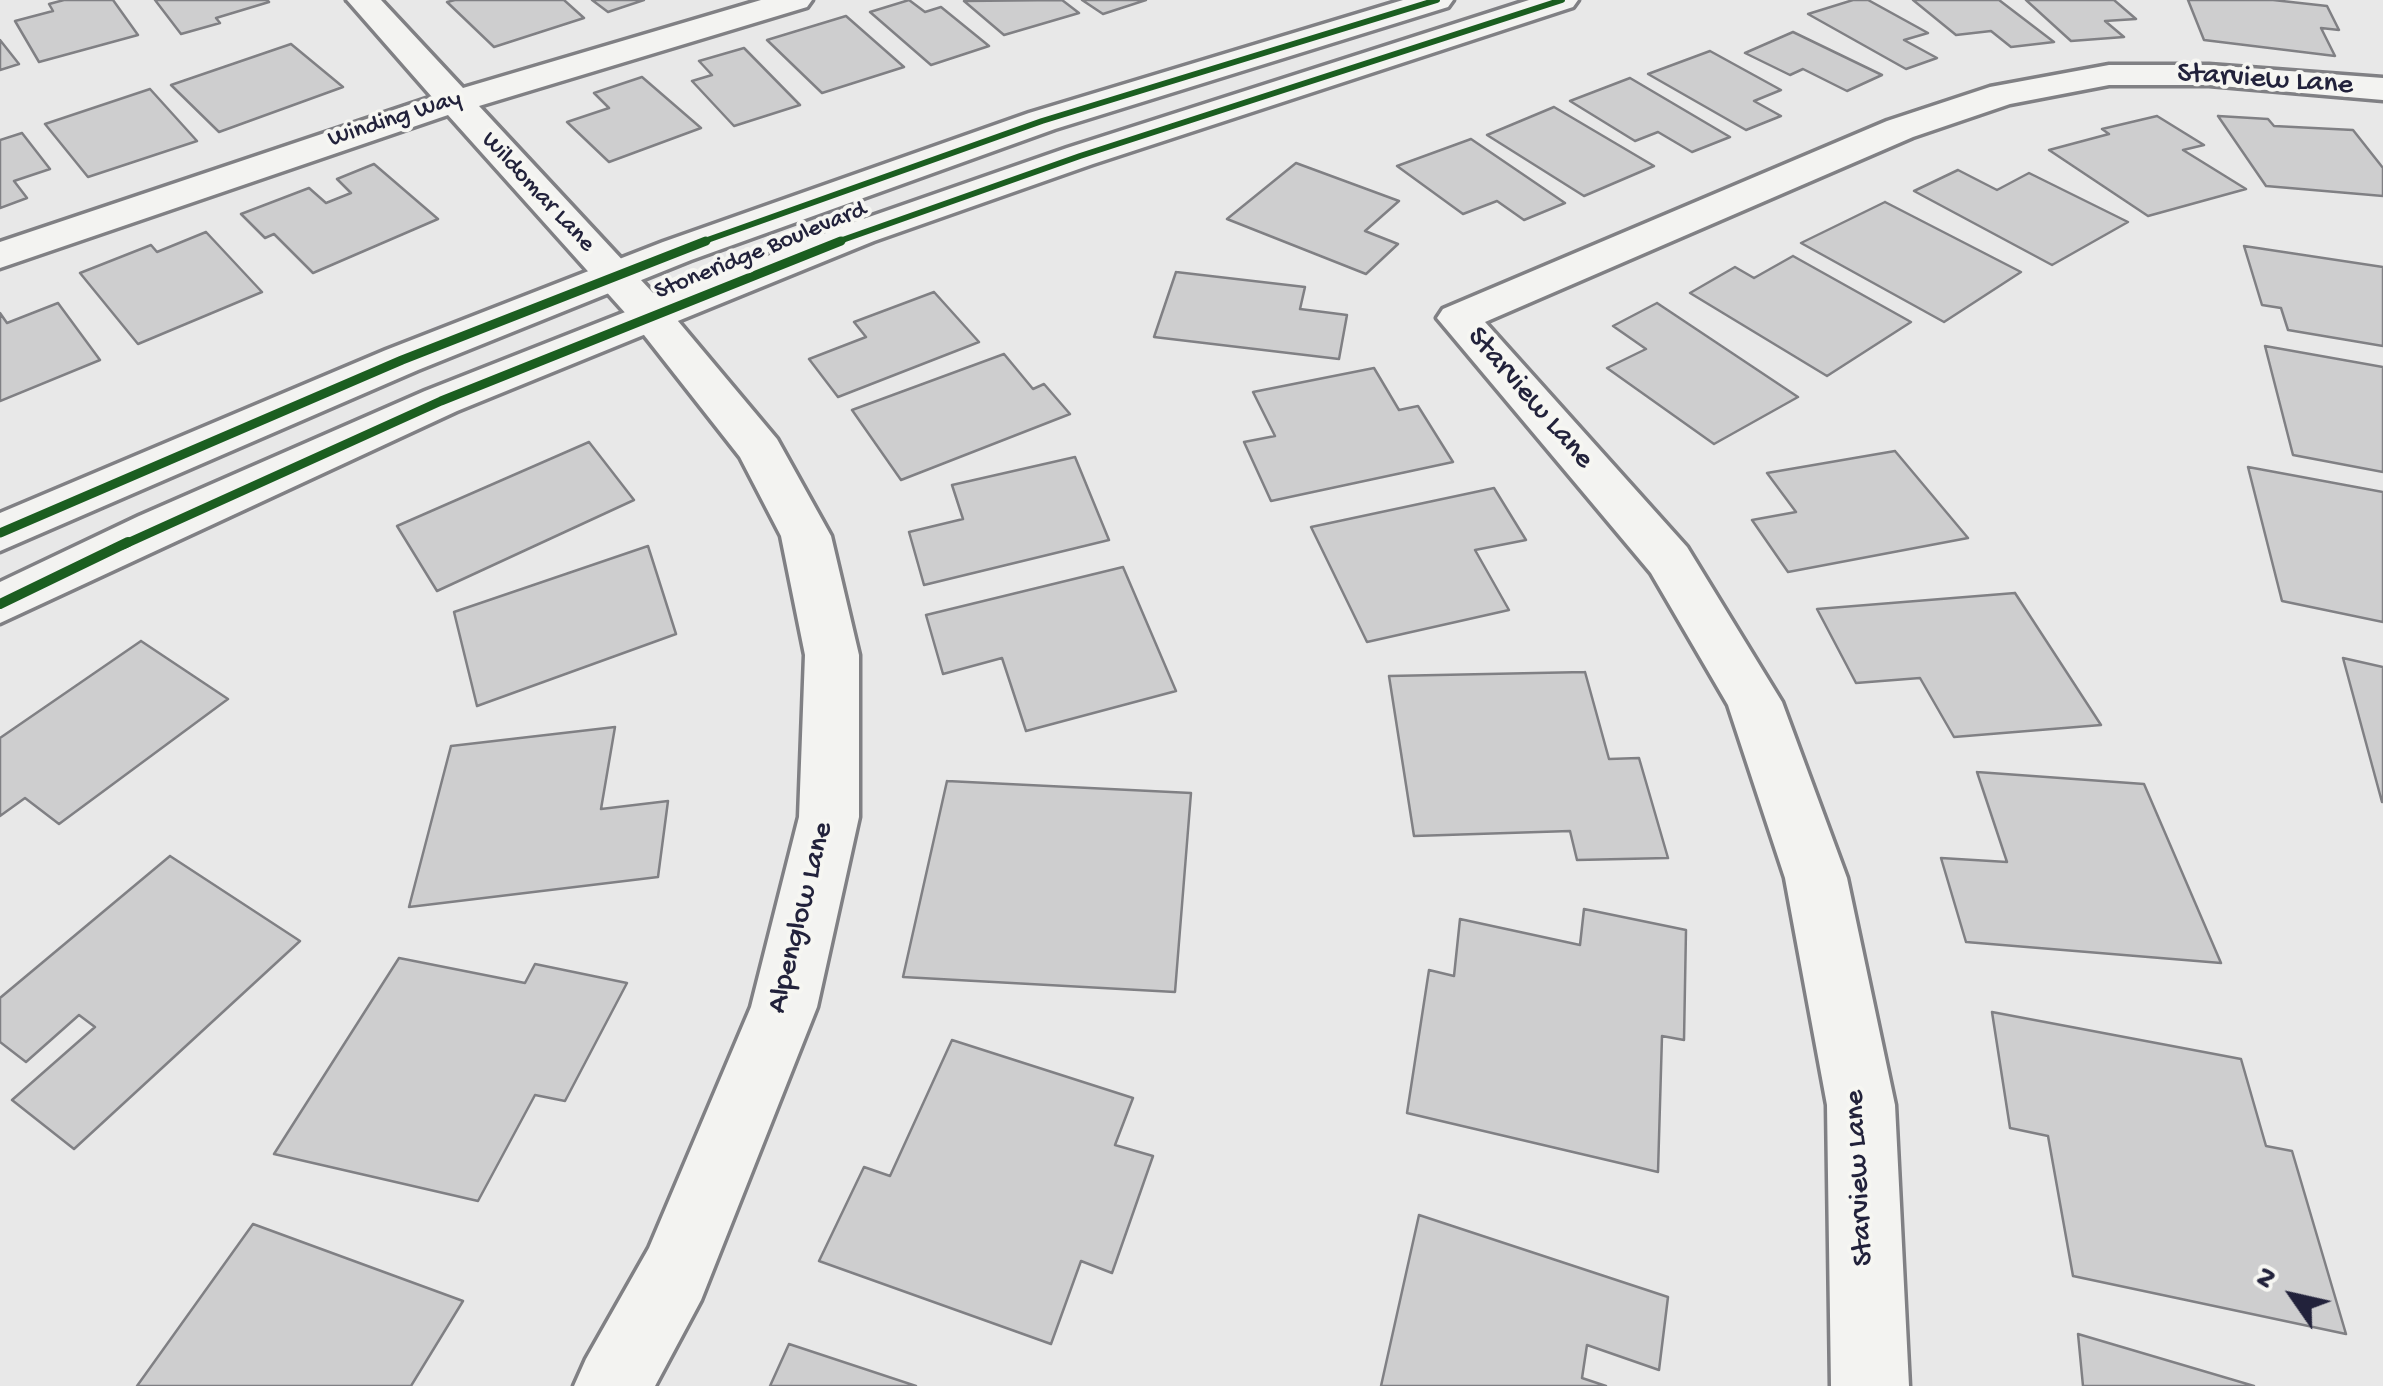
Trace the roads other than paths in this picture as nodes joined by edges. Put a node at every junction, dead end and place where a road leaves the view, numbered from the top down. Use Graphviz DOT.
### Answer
graph roads {
  1 [pos="363,0"];
  2 [pos="796,0"];
  3 [pos="1437,0"];
  4 [pos="1562,0"];
  5 [pos="2383,89"];
  6 [pos="452,102"];
  7 [pos="0,256"];
  8 [pos="632,296"];
  9 [pos="0,533"];
  10 [pos="0,604"];
  11 [pos="613,1386"];
  12 [pos="1870,1386"];
  1 -- 6 [label="street, Wildomar Lane"];
  2 -- 6 [label="street, Winding Way"];
  3 -- 8 [label="street, Stoneridge Boulevard"];
  4 -- 8 [label="street, Stoneridge Boulevard"];
  5 -- 12 [label="street, Starview Lane"];
  6 -- 7 [label="street, Winding Way"];
  6 -- 8 [label="street, Wildomar Lane"];
  8 -- 9 [label="street, Stoneridge Boulevard"];
  8 -- 10 [label="street, Stoneridge Boulevard"];
  8 -- 11 [label="street, Alpenglow Lane"];
}
